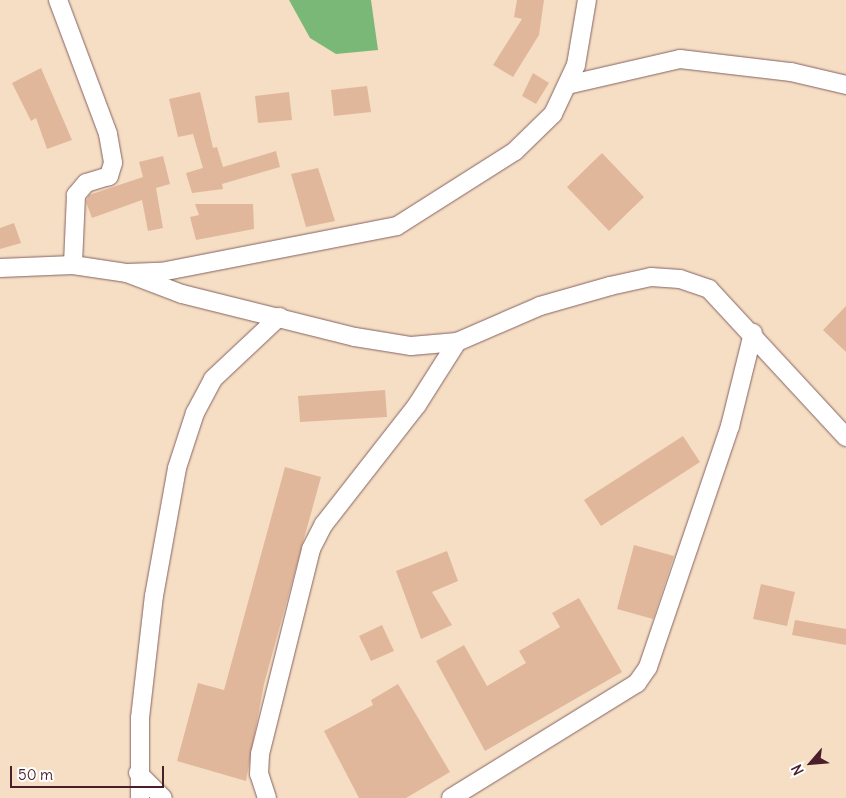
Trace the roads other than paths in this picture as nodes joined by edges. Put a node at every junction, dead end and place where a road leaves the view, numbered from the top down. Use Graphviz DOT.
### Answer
graph roads {
  1 [pos="58,0"];
  2 [pos="587,0"];
  3 [pos="567,85"];
  4 [pos="846,85"];
  5 [pos="73,265"];
  6 [pos="0,268"];
  7 [pos="127,273"];
  8 [pos="279,317"];
  9 [pos="753,333"];
  10 [pos="457,342"];
  11 [pos="846,437"];
  12 [pos="138,773"];
  13 [pos="140,798"];
  14 [pos="162,798"];
  15 [pos="267,798"];
  16 [pos="451,798"];
  1 -- 5 [label="street"];
  2 -- 3 [label="street"];
  3 -- 4 [label="street"];
  3 -- 7 [label="street"];
  5 -- 6 [label="street"];
  5 -- 7 [label="street"];
  7 -- 8 [label="street"];
  8 -- 10 [label="street"];
  8 -- 12 [label="street"];
  9 -- 10 [label="street"];
  9 -- 11 [label="street"];
  9 -- 16 [label="street"];
  10 -- 15 [label="street"];
  12 -- 13 [label="street"];
  12 -- 14 [label="street"];
}
